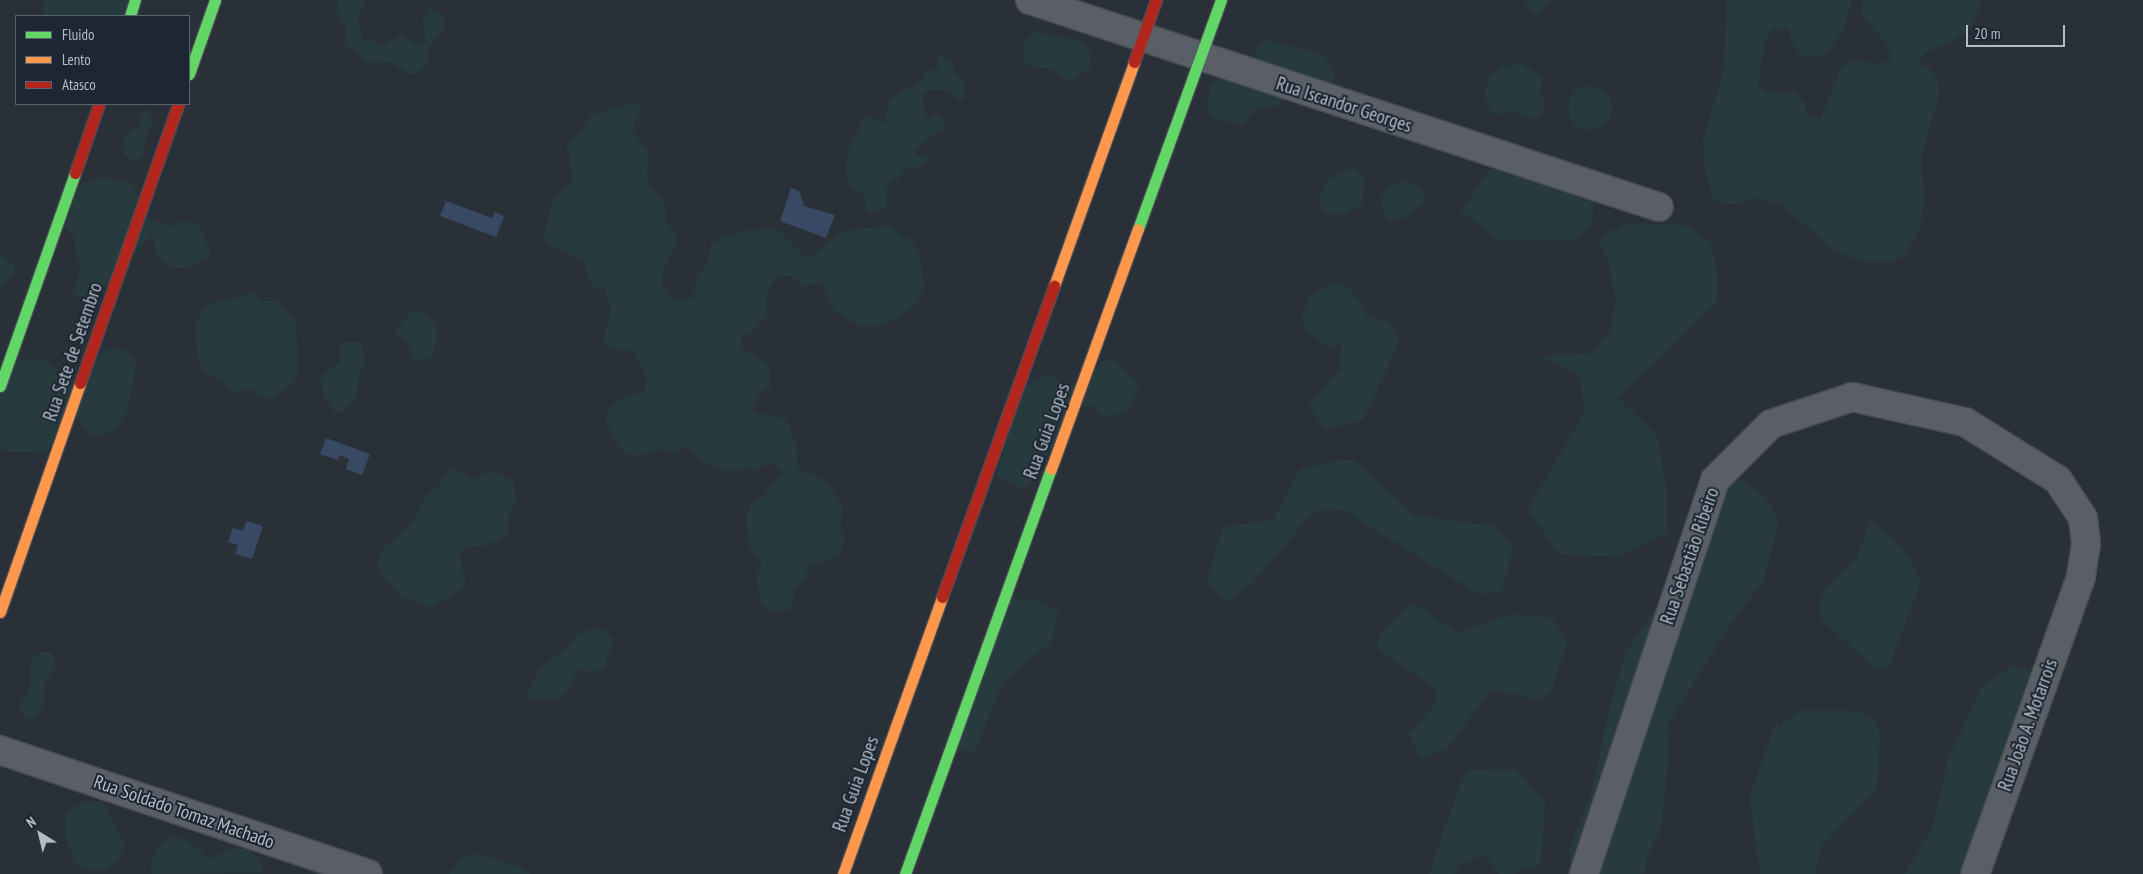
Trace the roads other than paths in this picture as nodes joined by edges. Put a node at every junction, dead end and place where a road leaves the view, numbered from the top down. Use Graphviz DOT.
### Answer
graph roads {
  1 [pos="135,0"];
  2 [pos="215,0"];
  3 [pos="1030,0"];
  4 [pos="1156,0"];
  5 [pos="1221,0"];
  6 [pos="130,15"];
  7 [pos="1142,38"];
  8 [pos="1200,58"];
  9 [pos="190,71"];
  10 [pos="99,105"];
  11 [pos="178,105"];
  12 [pos="1659,207"];
  13 [pos="0,386"];
  14 [pos="2081,577"];
  15 [pos="0,612"];
  16 [pos="0,750"];
  17 [pos="368,874"];
  18 [pos="842,874"];
  19 [pos="905,874"];
  20 [pos="1584,874"];
  21 [pos="1975,874"];
  1 -- 6 [label="main road"];
  2 -- 9 [label="main road"];
  3 -- 7 [label="street, Rua Iscandor Georges"];
  4 -- 7 [label="main road, Rua Guia Lopes"];
  5 -- 8 [label="main road, Rua Guia Lopes"];
  7 -- 8 [label="street, Rua Iscandor Georges"];
  7 -- 18 [label="main road, Rua Guia Lopes"];
  8 -- 12 [label="street, Rua Iscandor Georges"];
  8 -- 19 [label="main road, Rua Guia Lopes"];
  10 -- 13 [label="main road"];
  11 -- 15 [label="main road, Rua Sete de Setembro"];
  14 -- 20 [label="street, Rua Sebastião Ribeiro"];
  14 -- 21 [label="street, Rua João A. Motarrois"];
  16 -- 17 [label="street, Rua Soldado Tomaz Machado"];
}
